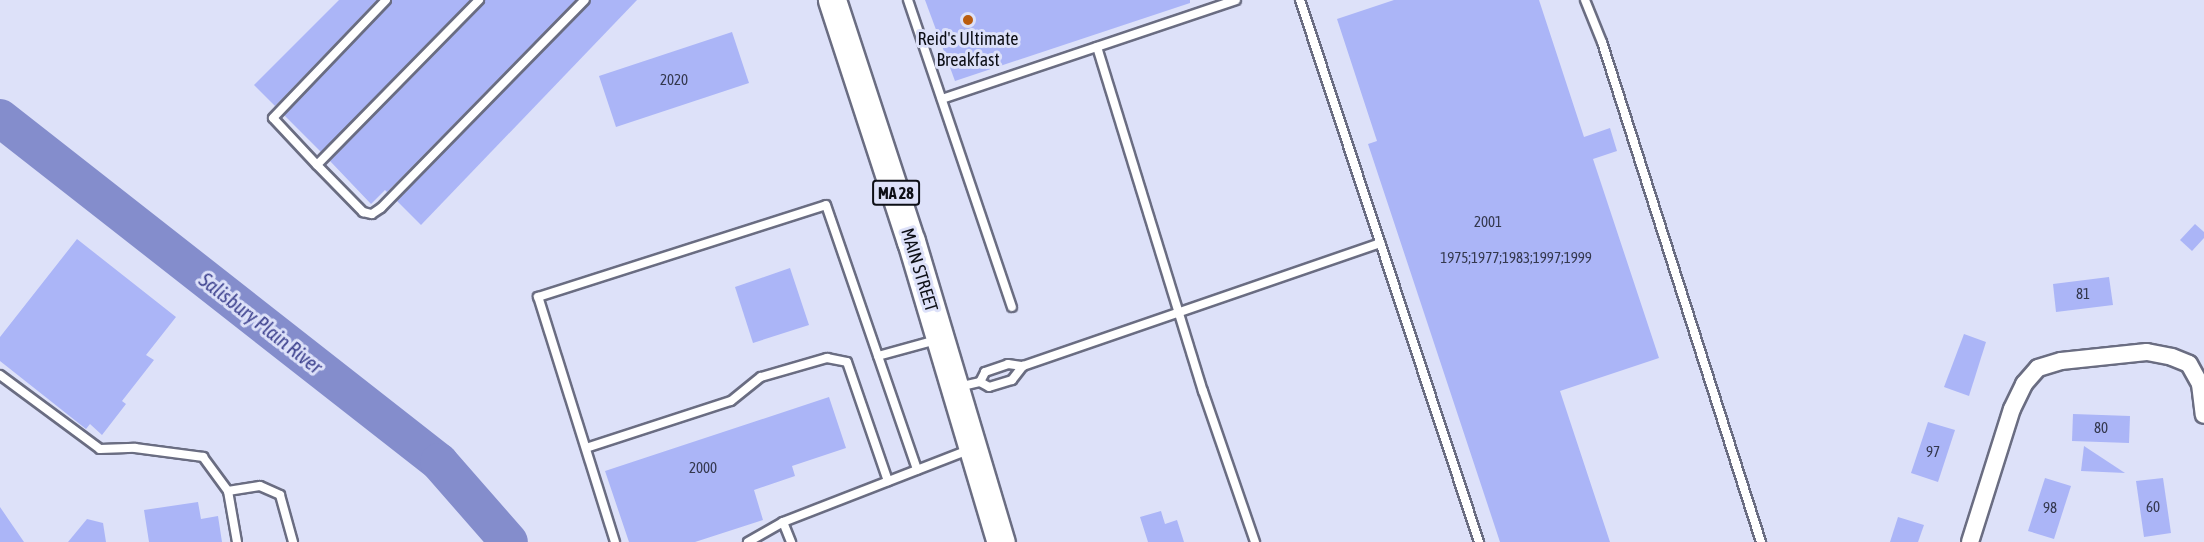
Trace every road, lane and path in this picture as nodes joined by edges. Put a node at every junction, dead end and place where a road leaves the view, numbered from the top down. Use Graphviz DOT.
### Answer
graph roads {
  1 [pos="386,0"];
  2 [pos="479,0"];
  3 [pos="585,0"];
  4 [pos="832,0"];
  5 [pos="908,0"];
  6 [pos="1236,0"];
  7 [pos="1300,0"];
  8 [pos="1585,0"];
  9 [pos="1097,47"];
  10 [pos="942,99"];
  11 [pos="317,165"];
  12 [pos="1380,243"];
  13 [pos="1012,307"];
  14 [pos="1179,311"];
  15 [pos="940,339"];
  16 [pos="878,356"];
  17 [pos="1023,366"];
  18 [pos="0,375"];
  19 [pos="967,385"];
  20 [pos="2204,415"];
  21 [pos="586,448"];
  22 [pos="972,448"];
  23 [pos="917,470"];
  24 [pos="888,481"];
  25 [pos="228,491"];
  26 [pos="783,522"];
  27 [pos="237,542"];
  28 [pos="293,542"];
  29 [pos="615,542"];
  30 [pos="748,542"];
  31 [pos="791,542"];
  32 [pos="1001,542"];
  33 [pos="1255,542"];
  34 [pos="1479,542"];
  35 [pos="1761,542"];
  36 [pos="1970,542"];
  1 -- 11 [label="lane"];
  2 -- 11 [label="lane"];
  3 -- 11 [label="lane"];
  4 -- 15 [label="main road, MAIN STREET / MA 28"];
  5 -- 10 [label="lane"];
  6 -- 9 [label="lane"];
  7 -- 12 [label="lane"];
  8 -- 35 [label="lane"];
  9 -- 10 [label="lane"];
  9 -- 14 [label="lane"];
  10 -- 13 [label="lane"];
  12 -- 14 [label="lane"];
  12 -- 34 [label="lane"];
  14 -- 17 [label="lane"];
  14 -- 33 [label="lane"];
  15 -- 16 [label="lane"];
  15 -- 19 [label="main road, MAIN STREET / MA 28"];
  16 -- 21 [label="lane"];
  16 -- 23 [label="lane"];
  17 -- 19 [label="lane"];
  17 -- 19 [label="lane"];
  18 -- 25 [label="lane"];
  19 -- 22 [label="main road, MAIN STREET / MA 28"];
  20 -- 36 [label="street"];
  21 -- 24 [label="lane"];
  21 -- 29 [label="lane"];
  22 -- 23 [label="lane"];
  22 -- 32 [label="main road, MAIN STREET / MA 28"];
  23 -- 24 [label="lane"];
  24 -- 26 [label="lane"];
  25 -- 27 [label="lane"];
  25 -- 28 [label="lane"];
  26 -- 30 [label="lane"];
  26 -- 31 [label="lane"];
}
